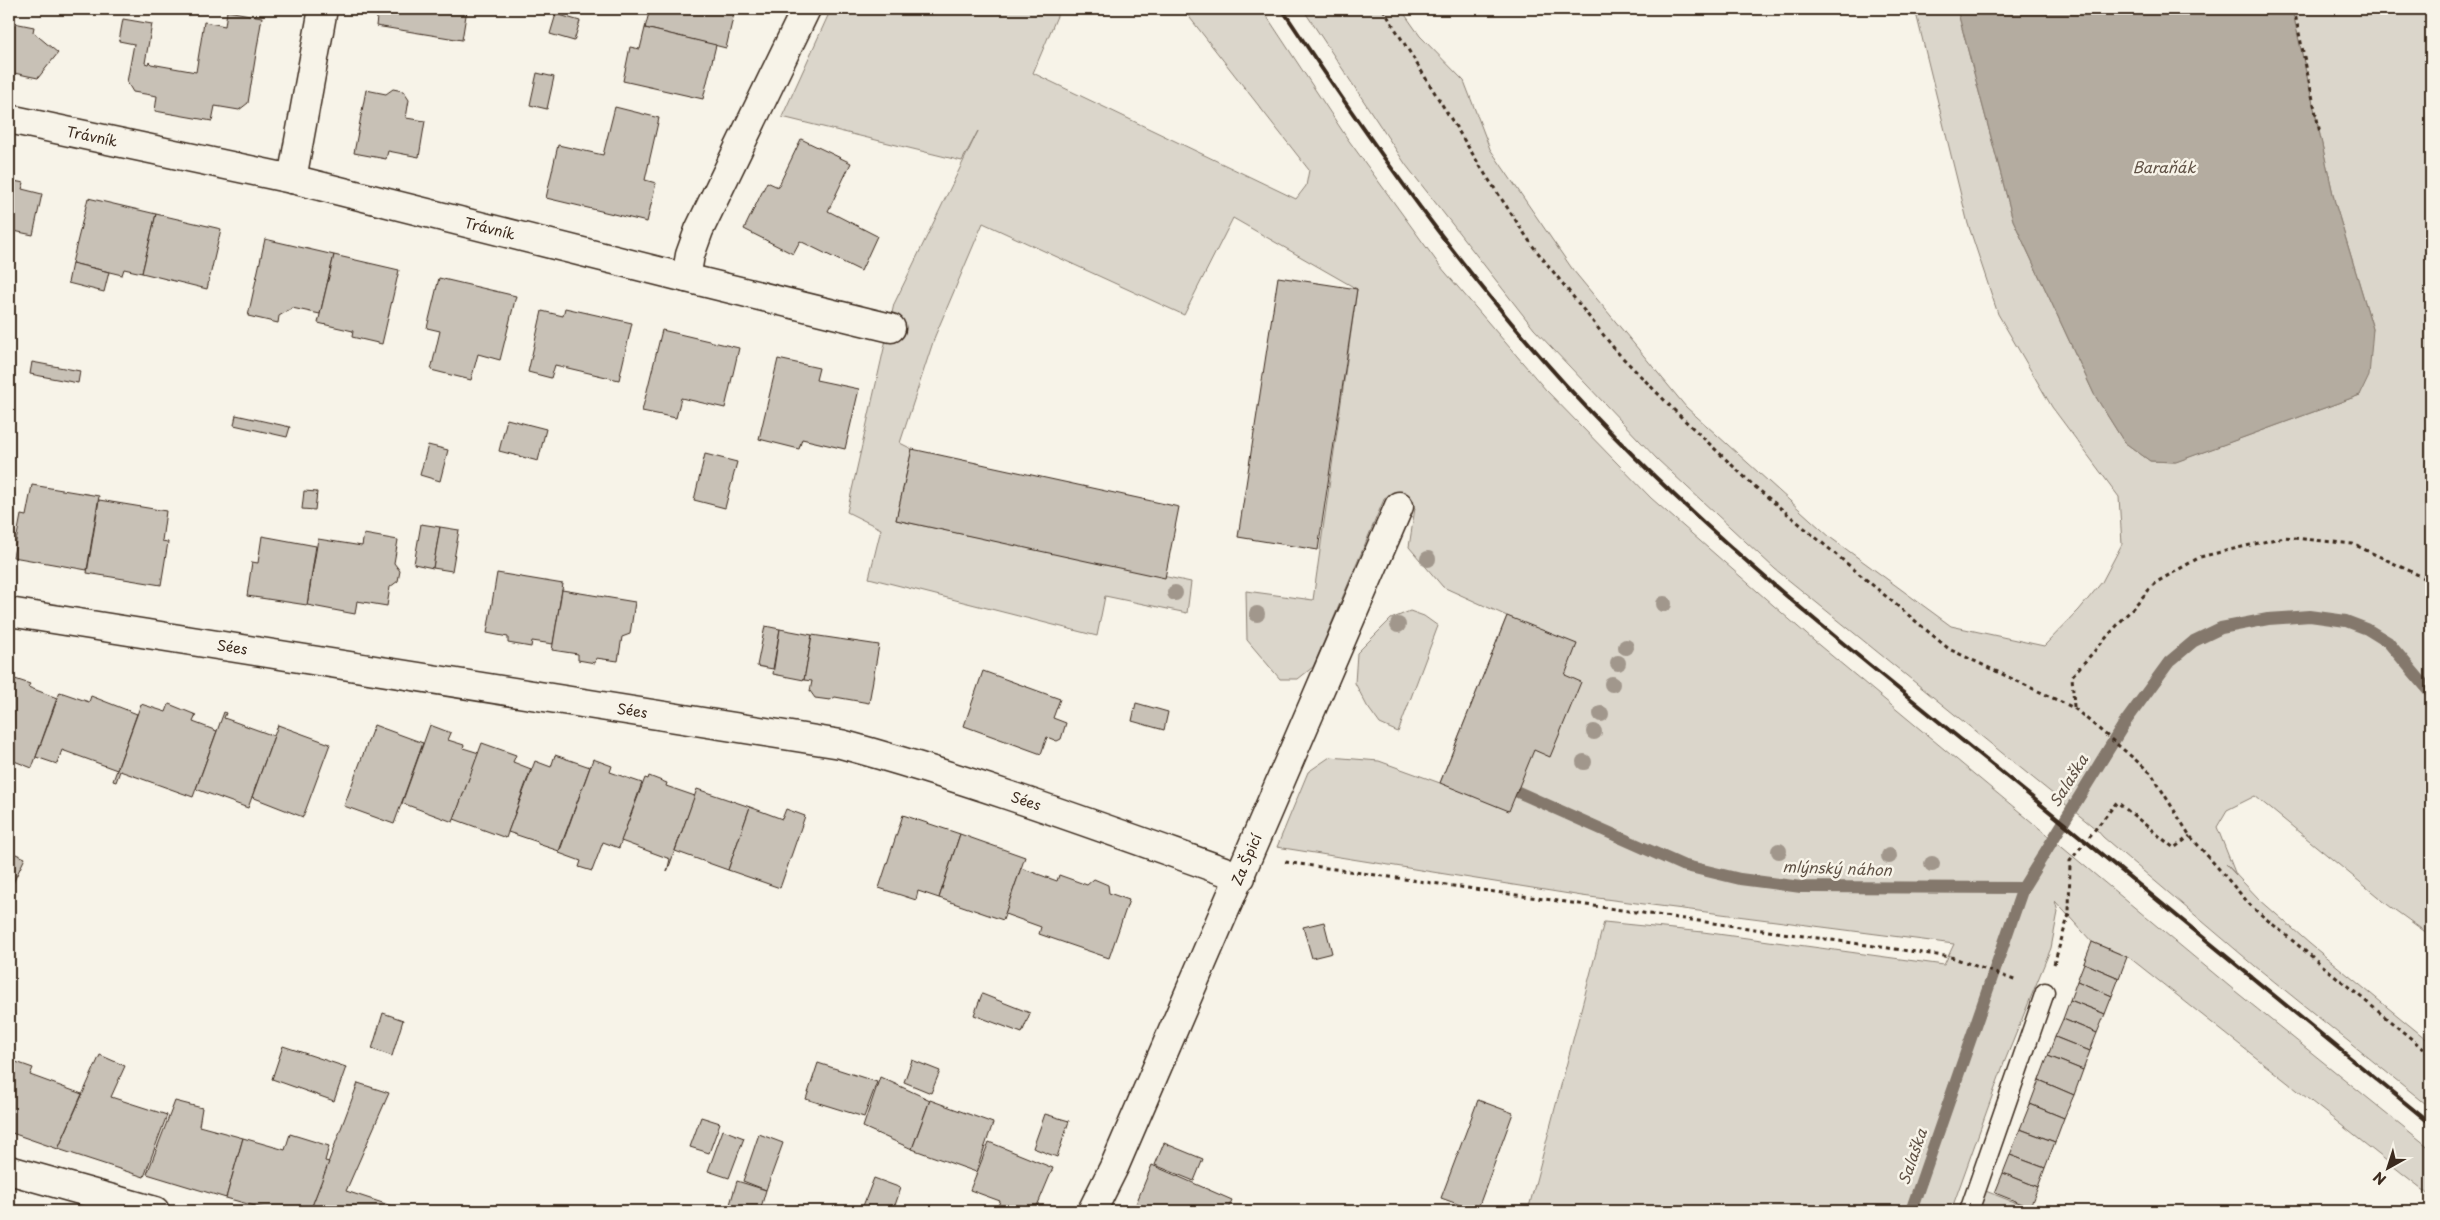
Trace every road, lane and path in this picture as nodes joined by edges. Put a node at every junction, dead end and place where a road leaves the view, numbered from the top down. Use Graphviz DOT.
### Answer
graph roads {
  1 [pos="323,9"];
  2 [pos="806,9"];
  3 [pos="1383,9"];
  4 [pos="2294,9"];
  5 [pos="9,118"];
  6 [pos="2320,133"];
  7 [pos="292,179"];
  8 [pos="686,278"];
  9 [pos="891,328"];
  10 [pos="1399,506"];
  11 [pos="2431,581"];
  12 [pos="9,612"];
  13 [pos="2074,708"];
  14 [pos="2190,836"];
  15 [pos="1241,876"];
  16 [pos="2045,992"];
  17 [pos="2431,1055"];
  18 [pos="9,1170"];
  19 [pos="155,1211"];
  20 [pos="1092,1211"];
  21 [pos="1969,1211"];
  1 -- 7 [label="street"];
  2 -- 8 [label="street"];
  3 -- 13 [label="path"];
  4 -- 6 [label="path"];
  5 -- 7 [label="street, Trávník"];
  7 -- 8 [label="street, Trávník"];
  8 -- 9 [label="street, Trávník"];
  10 -- 15 [label="street, Za Špicí"];
  11 -- 13 [label="path"];
  12 -- 15 [label="street, Sées"];
  13 -- 14 [label="path"];
  14 -- 16 [label="path"];
  14 -- 17 [label="path"];
  15 -- 16 [label="path"];
  15 -- 20 [label="street, Za Špicí"];
  16 -- 21 [label="lane"];
  18 -- 19 [label="street"];
}
